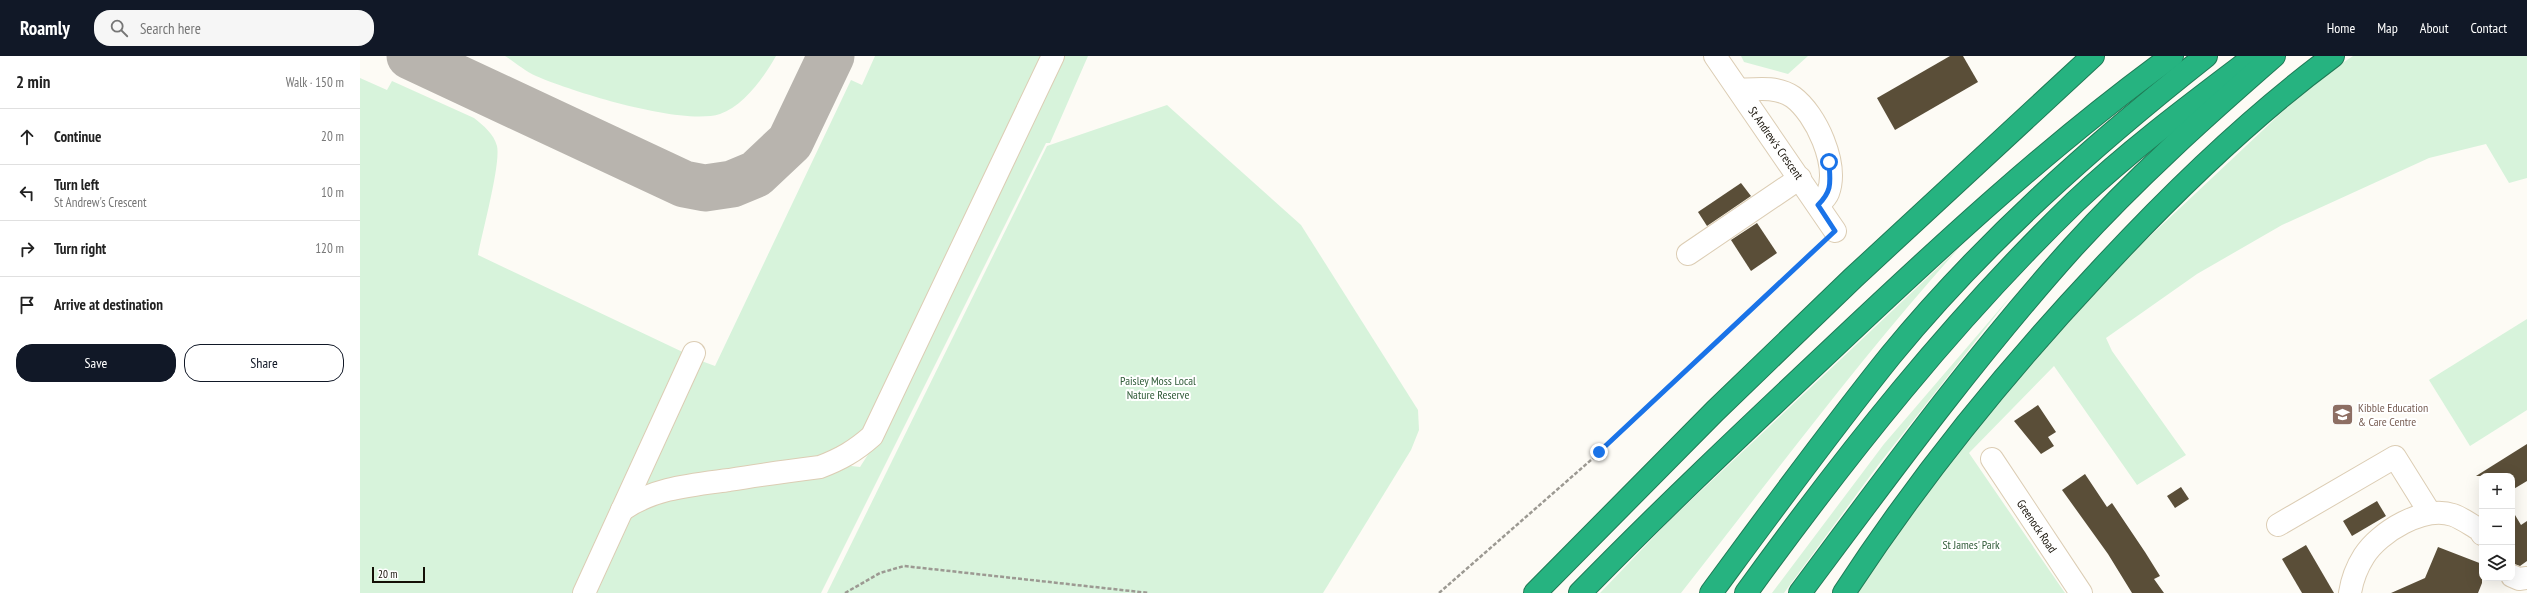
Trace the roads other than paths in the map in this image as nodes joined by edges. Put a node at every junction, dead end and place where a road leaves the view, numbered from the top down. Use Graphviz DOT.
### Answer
graph roads {
  1 [pos="1053,56"];
  2 [pos="1715,56"];
  3 [pos="2094,56"];
  4 [pos="2172,56"];
  5 [pos="2206,56"];
  6 [pos="2255,56"];
  7 [pos="2274,56"];
  8 [pos="2334,56"];
  9 [pos="1739,90"];
  10 [pos="1800,178"];
  11 [pos="1818,205"];
  12 [pos="1835,231"];
  13 [pos="1688,254"];
  14 [pos="694,354"];
  15 [pos="1992,459"];
  16 [pos="622,510"];
  17 [pos="2430,513"];
  18 [pos="1762,524"];
  19 [pos="2278,525"];
  20 [pos="2479,529"];
  21 [pos="2515,577"];
  22 [pos="2527,578"];
  23 [pos="584,593"];
  24 [pos="1535,593"];
  25 [pos="1580,593"];
  26 [pos="1705,593"];
  27 [pos="1710,593"];
  28 [pos="1746,593"];
  29 [pos="1800,593"];
  30 [pos="1844,593"];
  31 [pos="2082,593"];
  32 [pos="2350,593"];
  1 -- 16 [label="street"];
  2 -- 9 [label="street, St Andrew's Crescent"];
  3 -- 24 [label="highway"];
  4 -- 25 [label="highway"];
  5 -- 18 [label="highway"];
  6 -- 28 [label="highway"];
  7 -- 29 [label="highway"];
  8 -- 30 [label="highway"];
  9 -- 10 [label="street, St Andrew's Crescent"];
  9 -- 11 [label="street"];
  10 -- 11 [label="street, St Andrew's Crescent"];
  10 -- 13 [label="street"];
  11 -- 12 [label="street, St Andrew's Crescent"];
  14 -- 16 [label="street"];
  15 -- 31 [label="street, Greenock Road"];
  16 -- 23 [label="street"];
  17 -- 19 [label="street"];
  17 -- 20 [label="street"];
  17 -- 32 [label="street"];
  18 -- 26 [label="highway"];
  18 -- 27 [label="highway"];
  21 -- 22 [label="street"];
}
